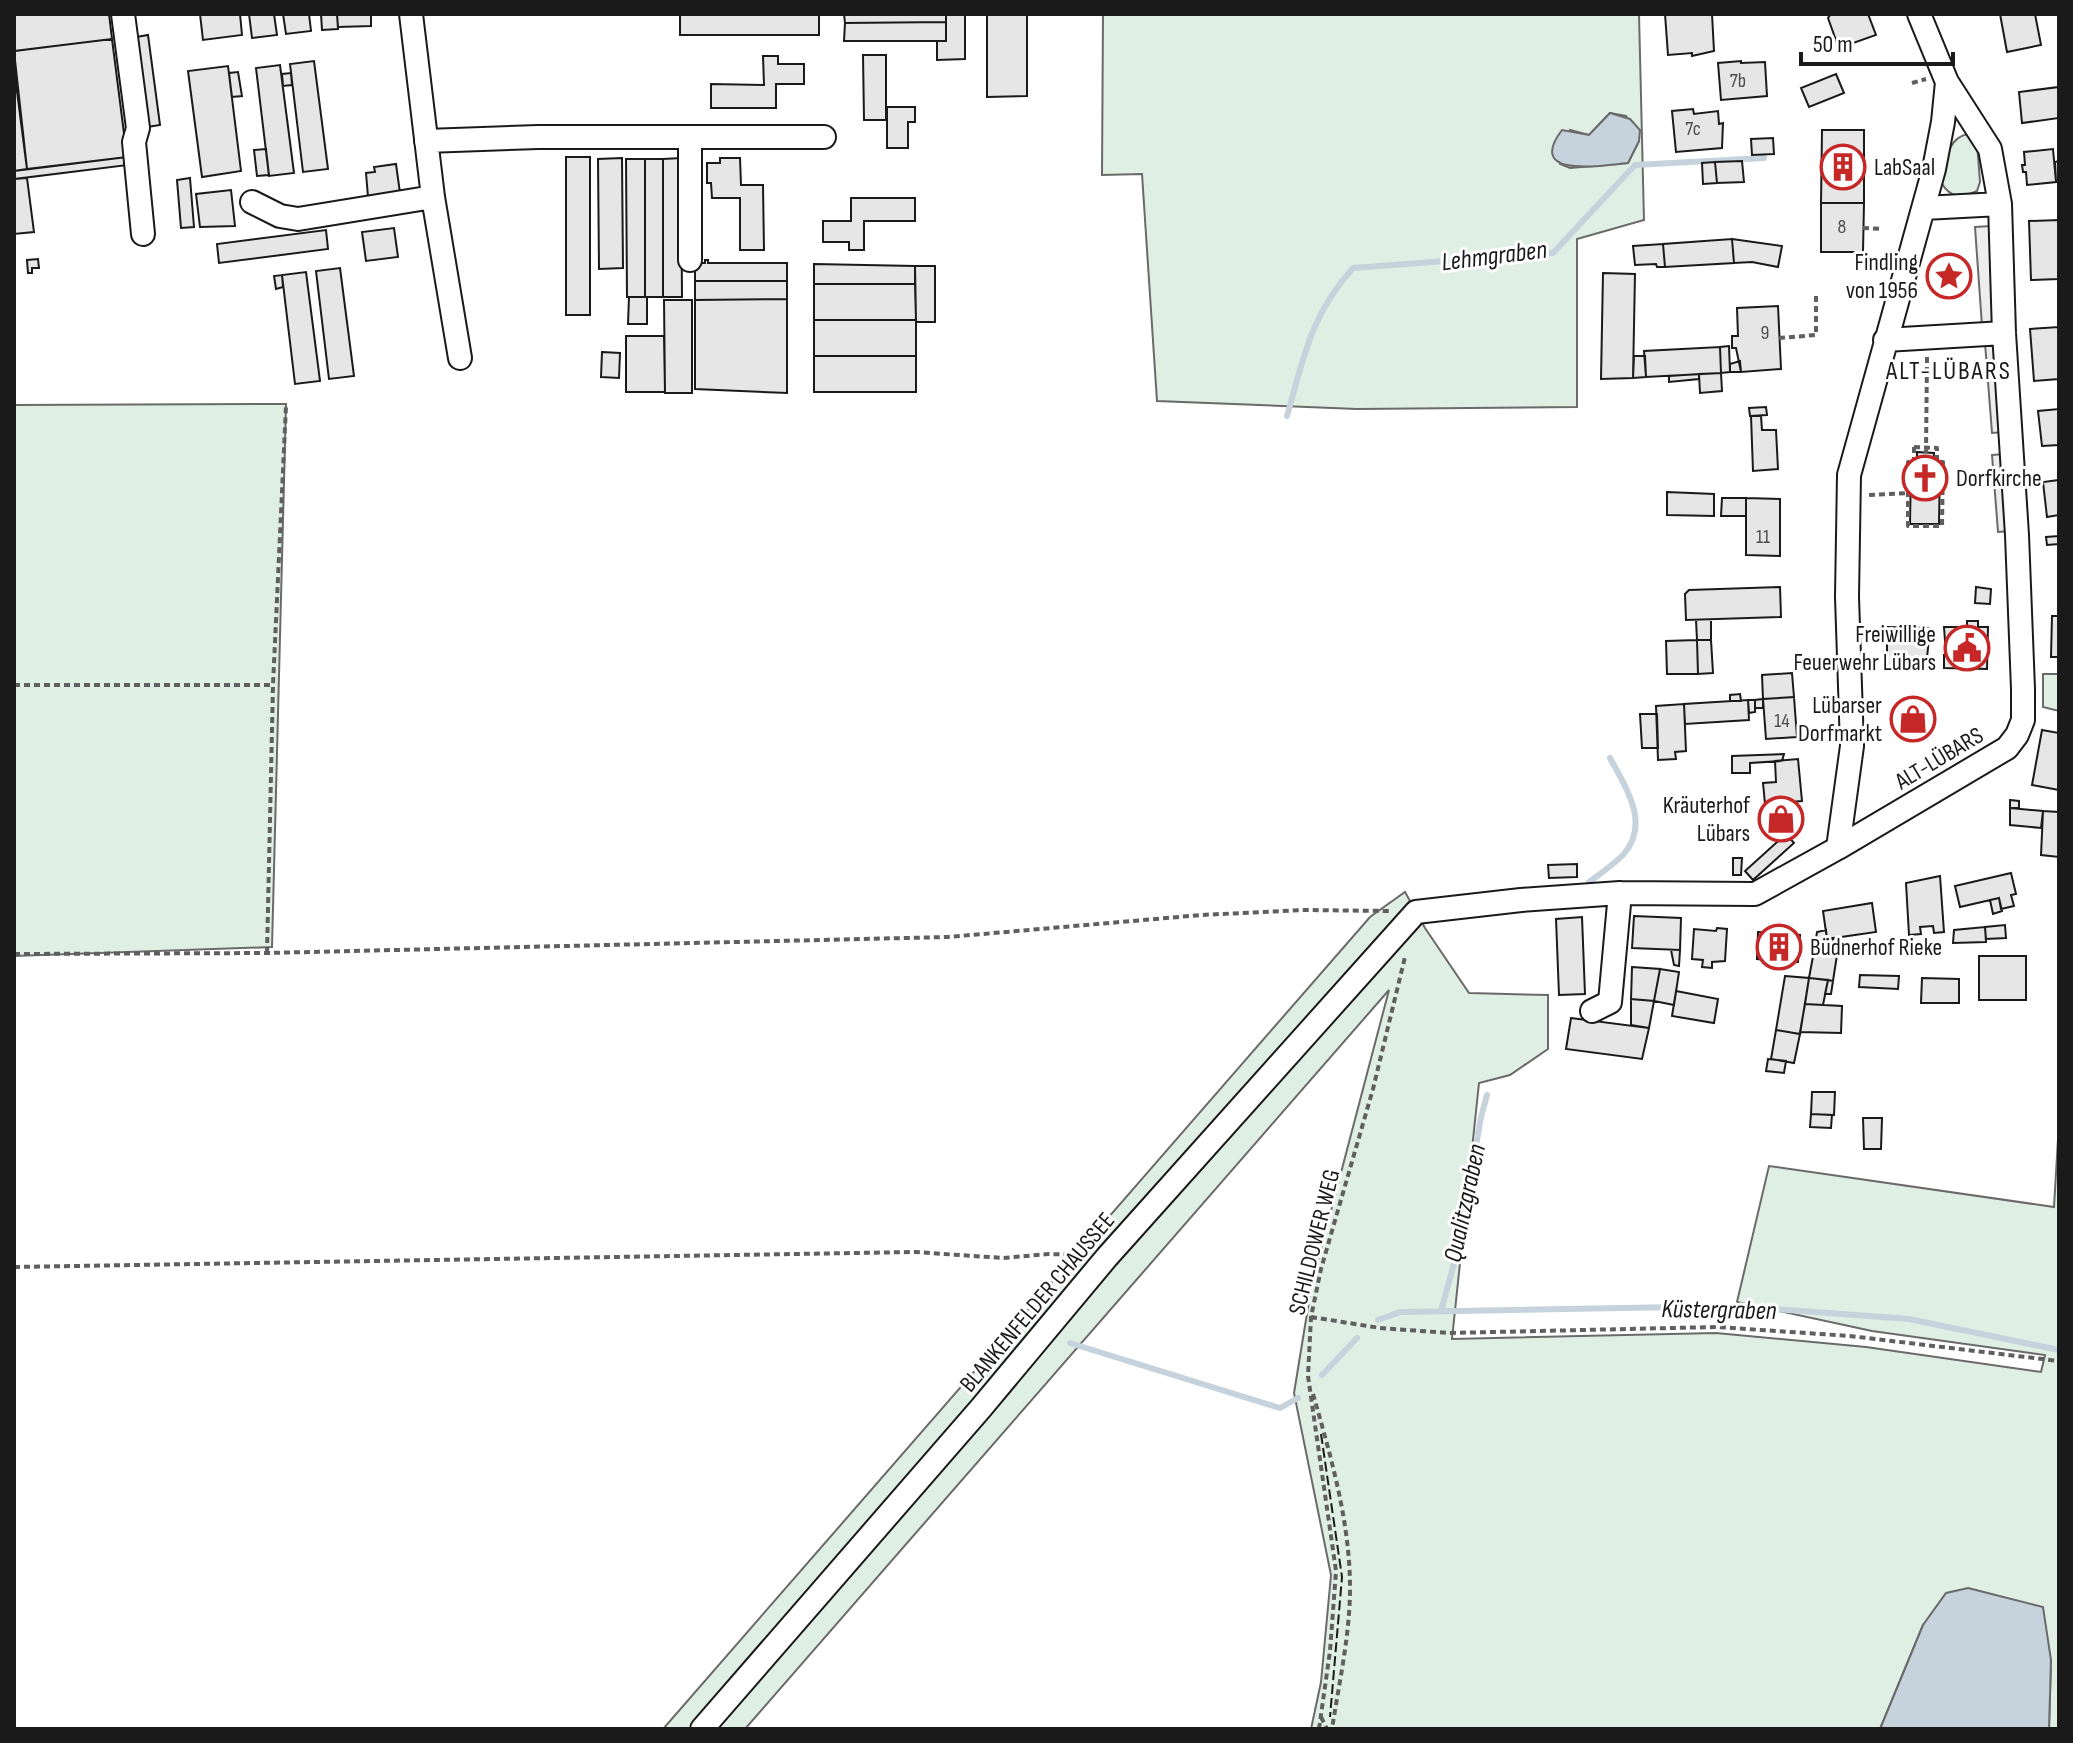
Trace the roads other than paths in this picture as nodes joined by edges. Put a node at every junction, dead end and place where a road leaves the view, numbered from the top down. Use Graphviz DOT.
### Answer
graph roads {
  1 [pos="123,14"];
  2 [pos="411,14"];
  3 [pos="1919,14"];
  4 [pos="1947,82"];
  5 [pos="690,137"];
  6 [pos="824,137"];
  7 [pos="426,141"];
  8 [pos="433,197"];
  9 [pos="252,202"];
  10 [pos="2000,204"];
  11 [pos="1924,208"];
  12 [pos="143,234"];
  13 [pos="690,260"];
  14 [pos="2004,333"];
  15 [pos="1885,340"];
  16 [pos="460,358"];
  17 [pos="1838,848"];
  18 [pos="1620,893"];
  19 [pos="1416,912"];
  20 [pos="1592,1011"];
  21 [pos="702,1729"];
  1 -- 12 [label="street"];
  2 -- 7 [label="street"];
  3 -- 4 [label="street, ALT-LÜBARS"];
  4 -- 10 [label="street, ALT-LÜBARS"];
  4 -- 11 [label="street, ALT-LÜBARS"];
  5 -- 6 [label="street"];
  5 -- 7 [label="street"];
  5 -- 13 [label="street"];
  7 -- 8 [label="street"];
  8 -- 9 [label="street"];
  8 -- 16 [label="street"];
  10 -- 11 [label="street"];
  10 -- 14 [label="street, ALT-LÜBARS"];
  11 -- 15 [label="street, ALT-LÜBARS"];
  14 -- 15 [label="street"];
  14 -- 17 [label="street, ALT-LÜBARS"];
  15 -- 17 [label="street, ALT-LÜBARS"];
  17 -- 18 [label="street, ALT-LÜBARS"];
  18 -- 19 [label="street, ALT-LÜBARS"];
  18 -- 20 [label="street"];
  19 -- 21 [label="street, BLANKENFELDER CHAUSSEE"];
}
